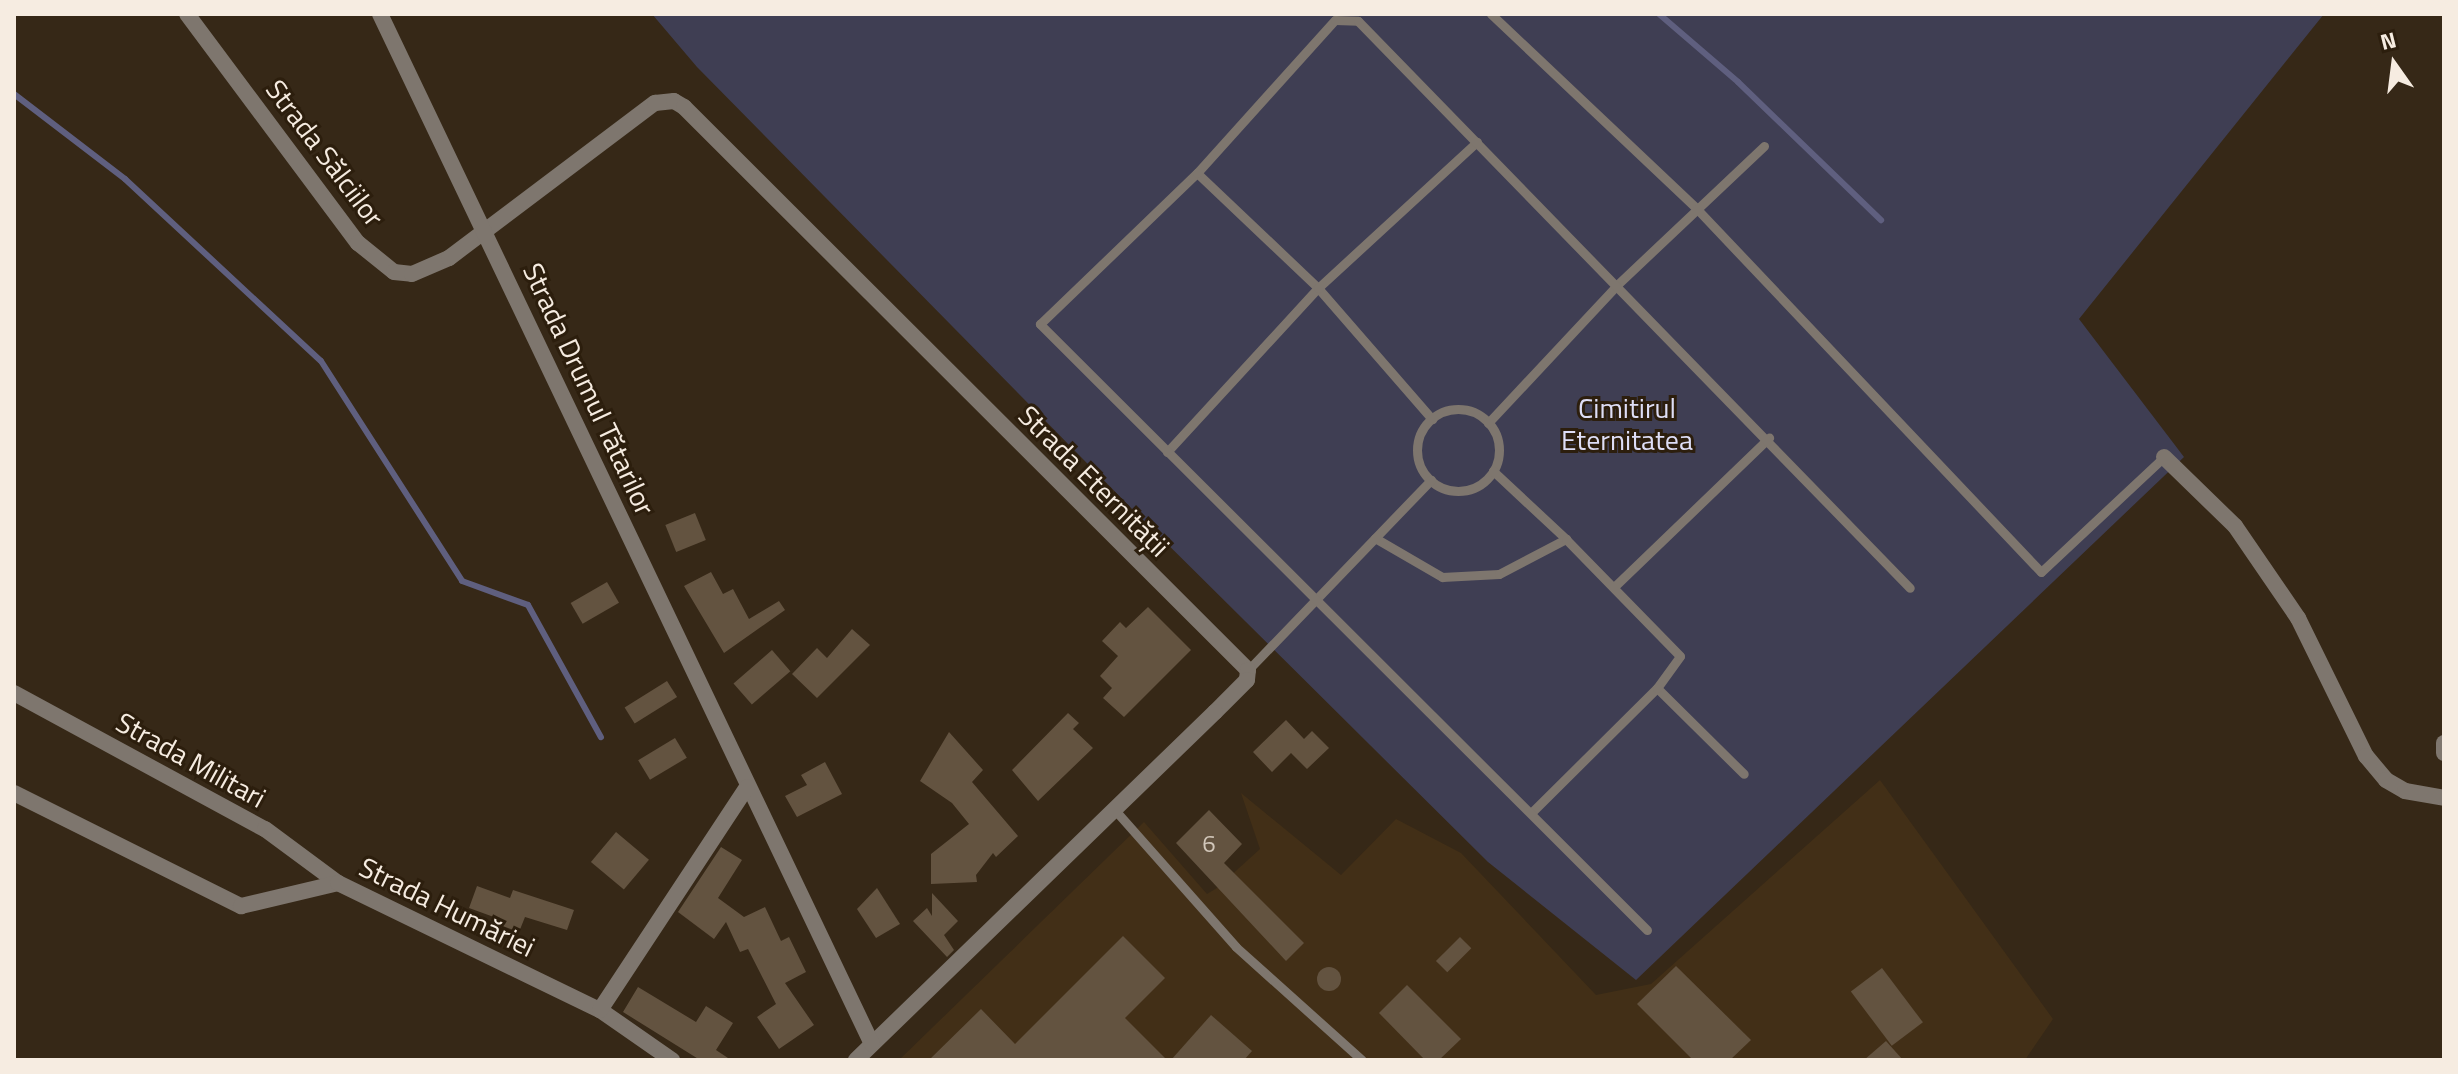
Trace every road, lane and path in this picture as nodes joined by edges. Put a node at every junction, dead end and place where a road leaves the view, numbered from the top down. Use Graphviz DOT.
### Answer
graph roads {
  1 [pos="187,14"];
  2 [pos="380,14"];
  3 [pos="1491,14"];
  4 [pos="1477,142"];
  5 [pos="1764,146"];
  6 [pos="1197,173"];
  7 [pos="1697,209"];
  8 [pos="486,231"];
  9 [pos="1618,284"];
  10 [pos="1318,288"];
  11 [pos="1432,419"];
  12 [pos="1488,423"];
  13 [pos="1769,438"];
  14 [pos="1167,452"];
  15 [pos="2164,457"];
  16 [pos="1493,471"];
  17 [pos="1431,480"];
  18 [pos="1375,538"];
  19 [pos="1566,539"];
  20 [pos="1615,586"];
  21 [pos="1910,588"];
  22 [pos="1317,598"];
  23 [pos="1248,670"];
  24 [pos="1657,688"];
  25 [pos="14,693"];
  26 [pos="2444,743"];
  27 [pos="2444,753"];
  28 [pos="1744,774"];
  29 [pos="747,787"];
  30 [pos="14,793"];
  31 [pos="2444,798"];
  32 [pos="1114,809"];
  33 [pos="1532,812"];
  34 [pos="338,883"];
  35 [pos="1647,930"];
  36 [pos="600,1010"];
  37 [pos="872,1044"];
  38 [pos="672,1060"];
  39 [pos="856,1060"];
  40 [pos="1362,1060"];
  1 -- 8 [label="street, Strada Sălciilor"];
  2 -- 8 [label="street, Strada Drumul Tătarilor"];
  3 -- 7 [label="lane"];
  4 -- 6 [label="lane"];
  4 -- 9 [label="lane"];
  4 -- 10 [label="lane"];
  5 -- 7 [label="lane"];
  6 -- 10 [label="lane"];
  6 -- 14 [label="lane"];
  7 -- 9 [label="lane"];
  7 -- 15 [label="lane"];
  8 -- 23 [label="street, Strada Eternității"];
  8 -- 29 [label="street, Strada Drumul Tătarilor"];
  9 -- 12 [label="lane"];
  9 -- 13 [label="lane"];
  10 -- 11 [label="lane"];
  10 -- 14 [label="lane"];
  11 -- 12 [label="lane"];
  11 -- 17 [label="lane"];
  12 -- 16 [label="lane"];
  13 -- 20 [label="lane"];
  13 -- 21 [label="lane"];
  14 -- 22 [label="lane"];
  15 -- 31 [label="street"];
  16 -- 17 [label="lane"];
  16 -- 19 [label="lane"];
  17 -- 18 [label="lane"];
  18 -- 19 [label="lane"];
  18 -- 22 [label="lane"];
  19 -- 20 [label="lane"];
  20 -- 24 [label="lane"];
  22 -- 23 [label="lane"];
  22 -- 33 [label="lane"];
  23 -- 32 [label="street"];
  24 -- 28 [label="lane"];
  24 -- 33 [label="lane"];
  25 -- 34 [label="street, Strada Militari"];
  26 -- 27 [label="street"];
  29 -- 36 [label="street"];
  29 -- 37 [label="street, Strada Drumul Tătarilor"];
  30 -- 34 [label="street, Strada Humăriei"];
  32 -- 37 [label="street"];
  32 -- 40 [label="lane"];
  33 -- 35 [label="lane"];
  34 -- 36 [label="street, Strada Humăriei"];
  36 -- 38 [label="street, Strada Humăriei"];
  37 -- 39 [label="street"];
}
